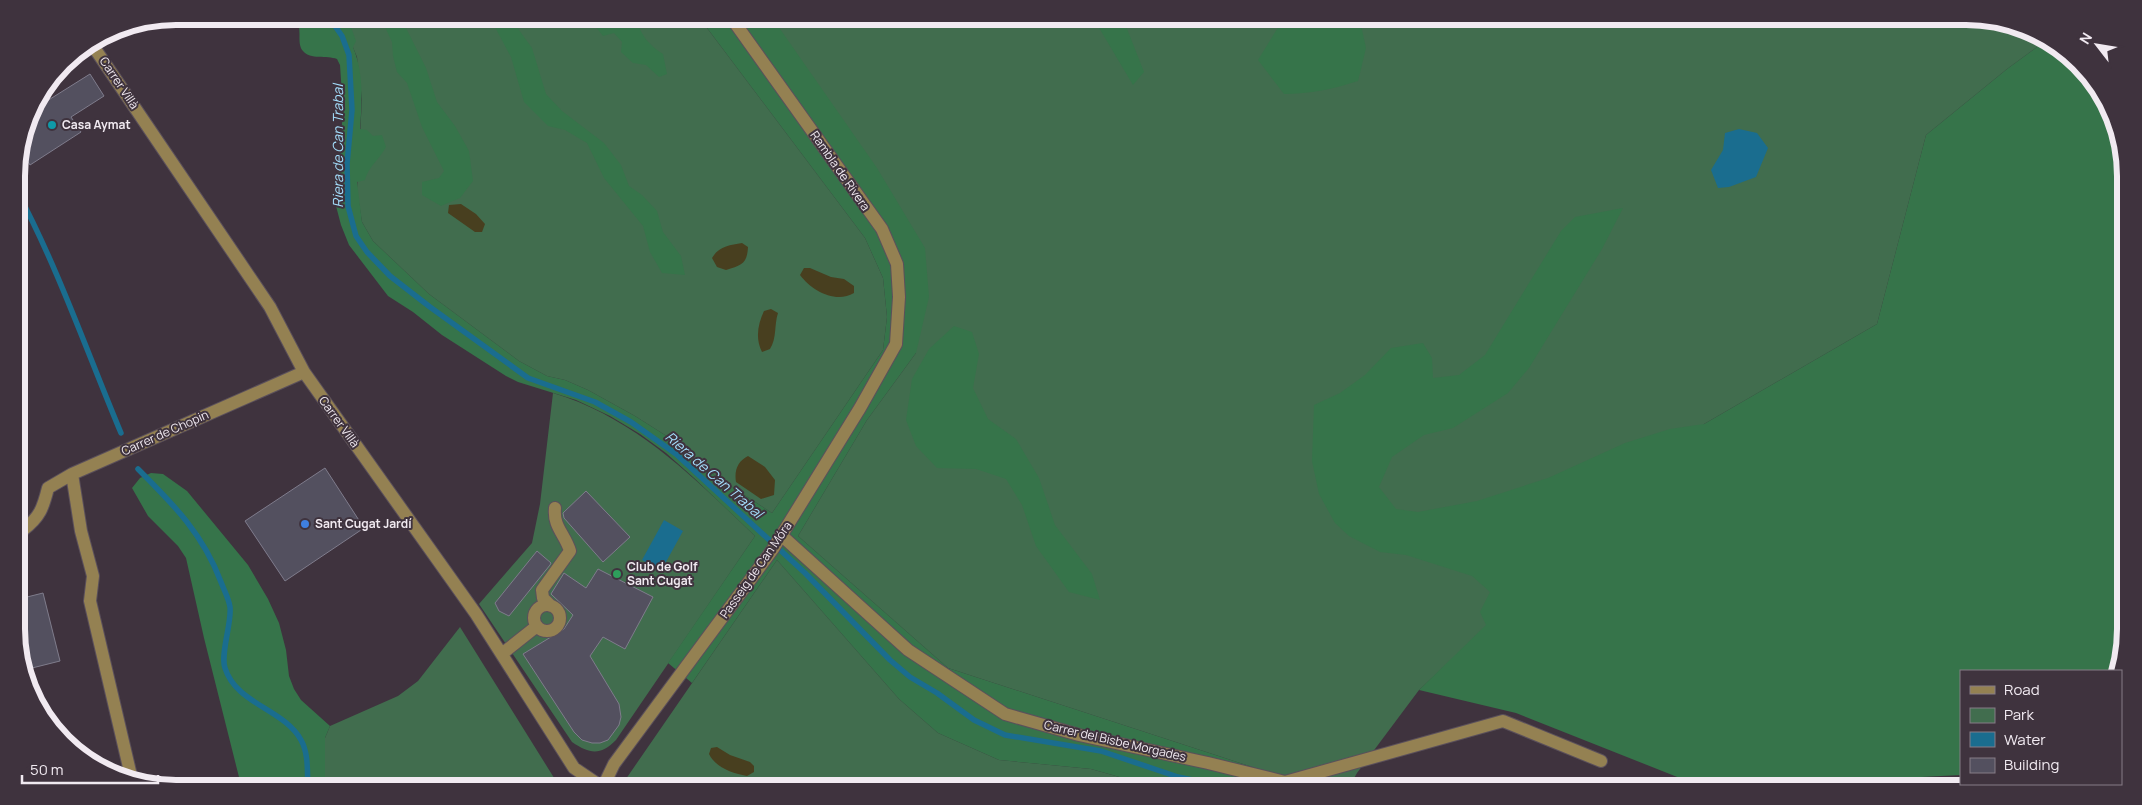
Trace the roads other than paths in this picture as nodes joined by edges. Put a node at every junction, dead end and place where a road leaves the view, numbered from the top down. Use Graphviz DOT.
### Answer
graph roads {
  1 [pos="736,25"];
  2 [pos="95,49"];
  3 [pos="896,344"];
  4 [pos="304,372"];
  5 [pos="72,474"];
  6 [pos="555,508"];
  7 [pos="25,528"];
  8 [pos="778,541"];
  9 [pos="551,606"];
  10 [pos="537,626"];
  11 [pos="503,653"];
  12 [pos="1601,761"];
  13 [pos="130,773"];
  14 [pos="591,780"];
  15 [pos="606,780"];
  16 [pos="1277,780"];
  17 [pos="1292,780"];
  1 -- 3 [label="street, Rambla de Rivera"];
  2 -- 4 [label="street, Carrer Villà"];
  3 -- 8 [label="street, Passeig de Can Móra"];
  4 -- 5 [label="street, Carrer de Chopin"];
  4 -- 11 [label="street, Carrer Villà"];
  5 -- 7 [label="street, Carrer de Chopin"];
  5 -- 13 [label="street"];
  6 -- 9 [label="street"];
  8 -- 15 [label="street, Passeig de Can Móra"];
  8 -- 16 [label="street, Carrer del Bisbe Morgades"];
  9 -- 10 [label="street"];
  9 -- 10 [label="street"];
  10 -- 11 [label="street"];
  11 -- 14 [label="street, Carrer Villà"];
  12 -- 17 [label="street"];
}
